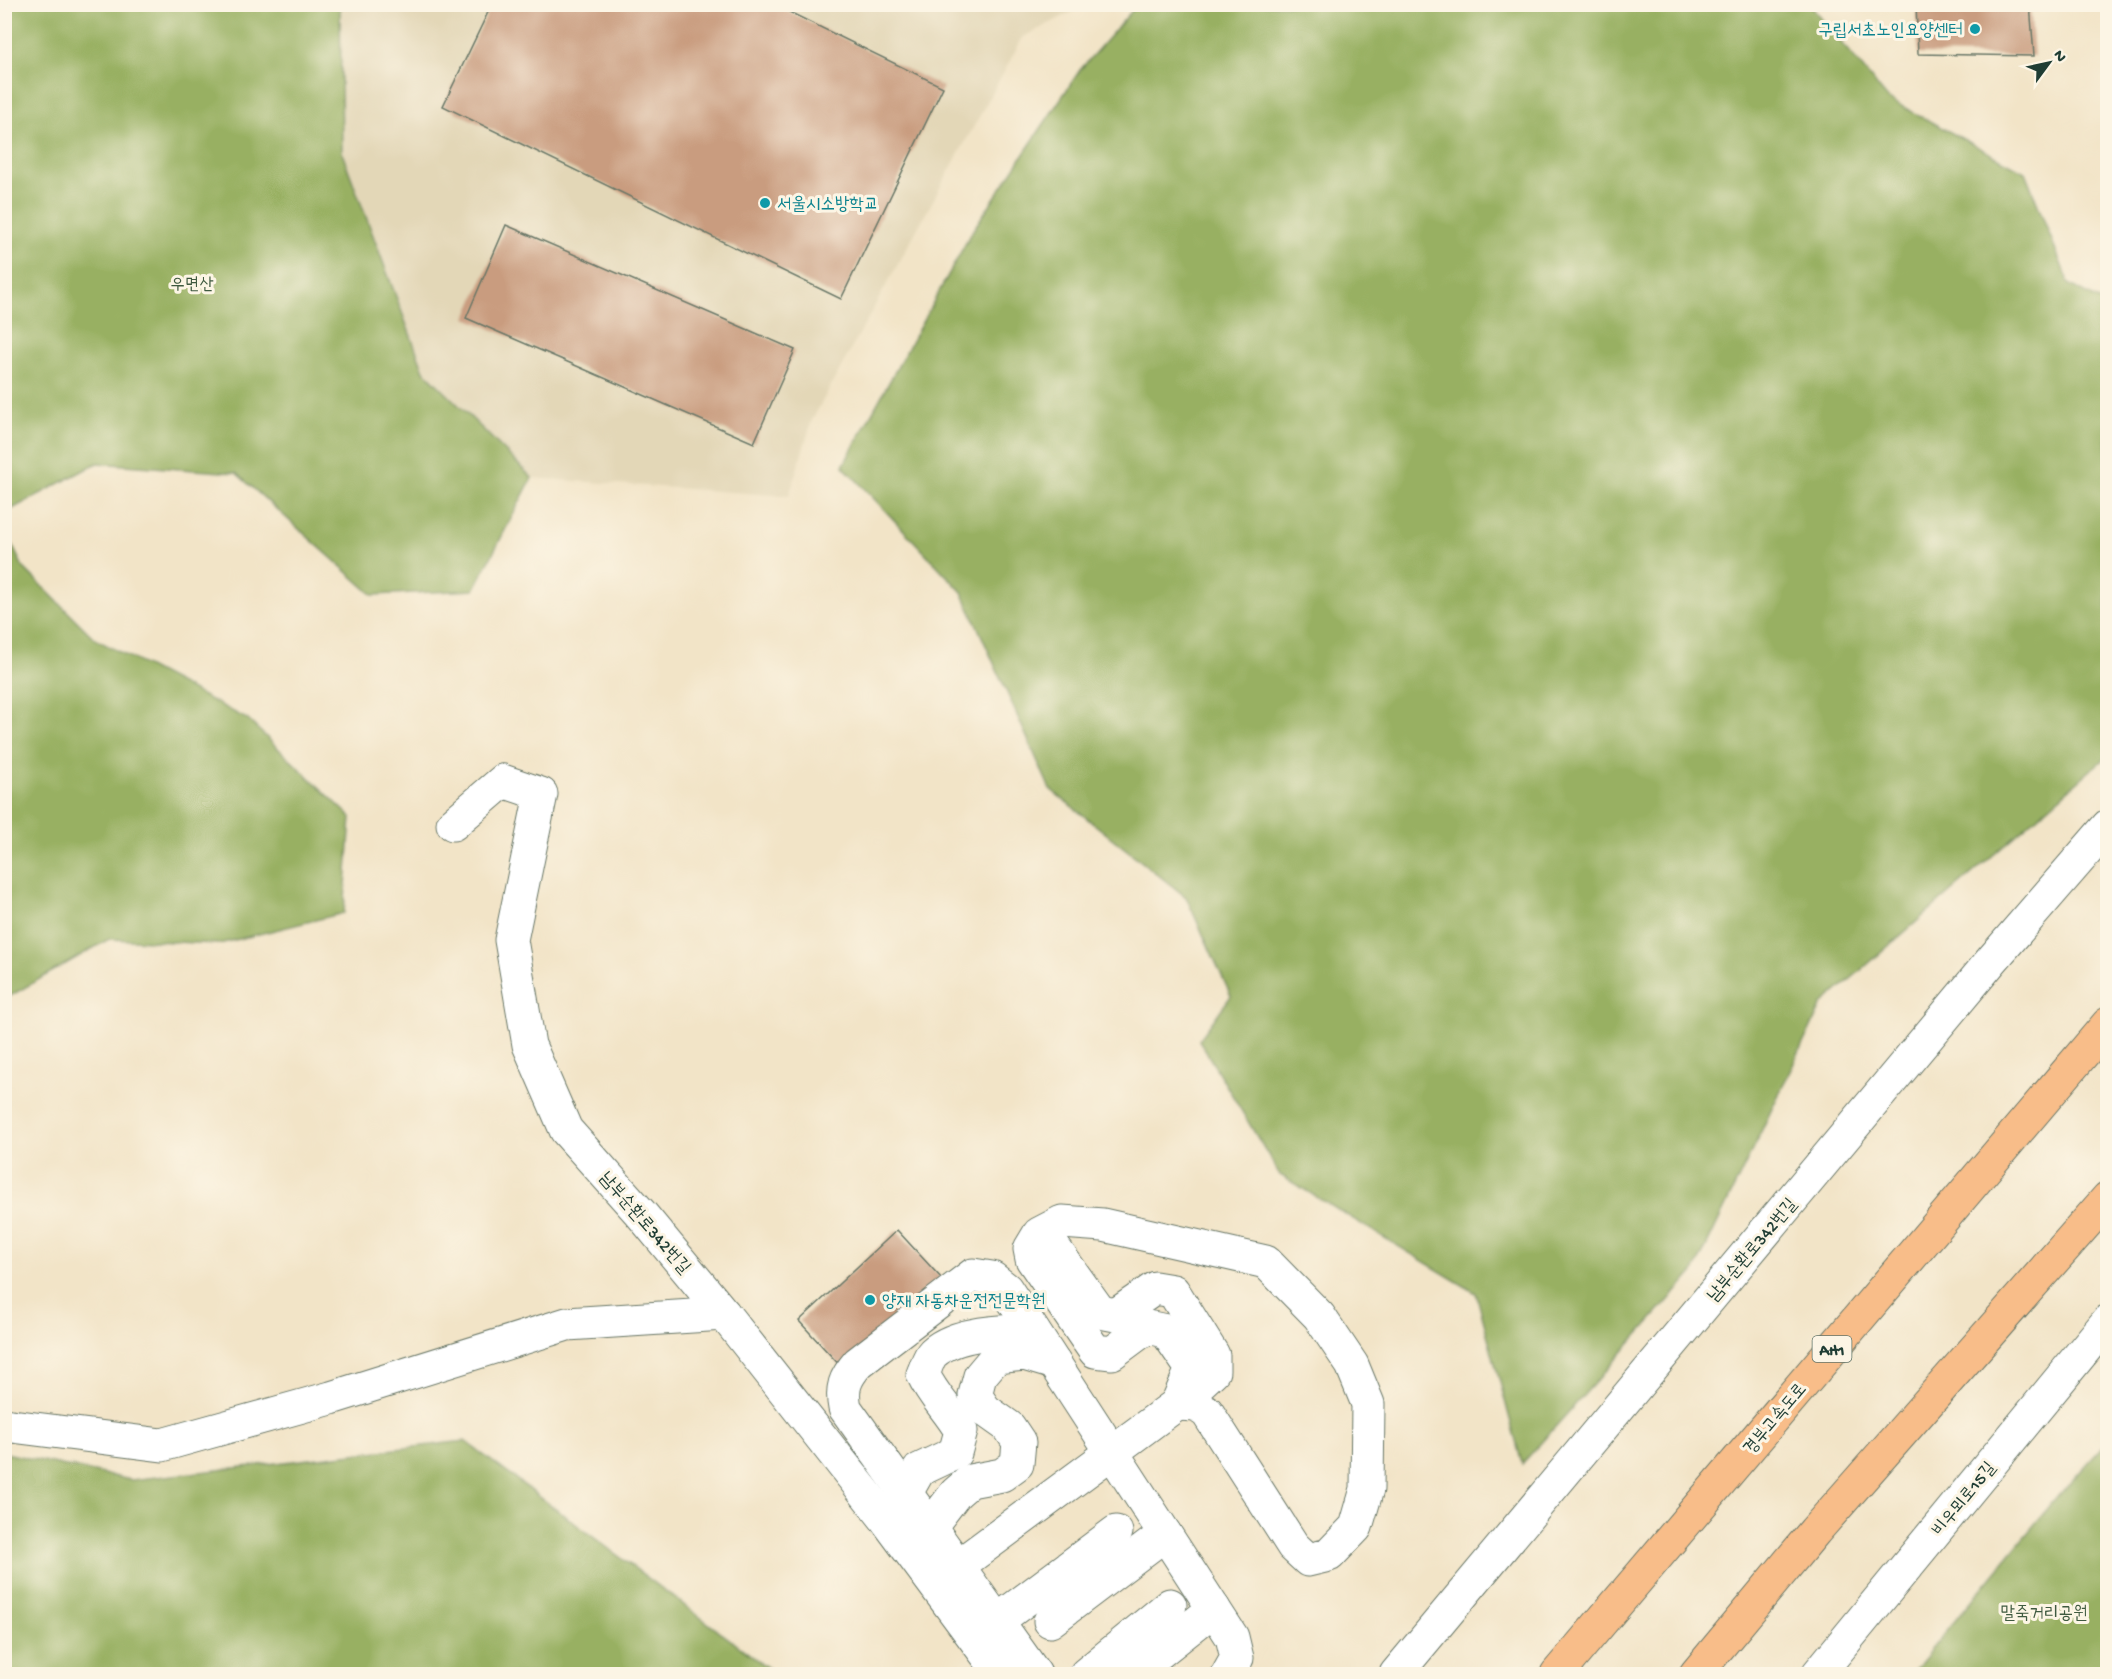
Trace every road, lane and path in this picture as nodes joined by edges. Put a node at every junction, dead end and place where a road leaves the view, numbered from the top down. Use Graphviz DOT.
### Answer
graph roads {
  1 [pos="453,824"];
  2 [pos="2108,826"];
  3 [pos="2108,1002"];
  4 [pos="2108,1024"];
  5 [pos="2032,1114"];
  6 [pos="2108,1198"];
  7 [pos="723,1314"];
  8 [pos="2108,1321"];
  9 [pos="1033,1331"];
  10 [pos="1054,1363"];
  11 [pos="1178,1404"];
  12 [pos="4,1425"];
  13 [pos="1112,1451"];
  14 [pos="906,1493"];
  15 [pos="930,1527"];
  16 [pos="1116,1532"];
  17 [pos="1165,1534"];
  18 [pos="958,1566"];
  19 [pos="1170,1605"];
  20 [pos="1214,1609"];
  21 [pos="1070,1615"];
  22 [pos="997,1621"];
  23 [pos="1001,1674"];
  24 [pos="1035,1674"];
  25 [pos="1086,1674"];
  26 [pos="1132,1674"];
  27 [pos="1228,1674"];
  28 [pos="1396,1674"];
  29 [pos="1557,1674"];
  30 [pos="1696,1674"];
  31 [pos="1818,1674"];
  1 -- 7 [label="street, 남부순환로342번길"];
  2 -- 28 [label="street, 남부순환로342번길"];
  3 -- 5 [label="highway"];
  4 -- 5 [label="highway, 경부고속도로 / AH1"];
  5 -- 29 [label="highway, 경부고속도로 / AH1"];
  6 -- 30 [label="highway"];
  7 -- 12 [label="street"];
  7 -- 23 [label="street, 남부순환로342번길"];
  8 -- 31 [label="street, 비우뫼로15길"];
  9 -- 10 [label="street"];
  9 -- 14 [label="street"];
  9 -- 14 [label="street"];
  10 -- 13 [label="street"];
  10 -- 15 [label="street"];
  11 -- 11 [label="street"];
  11 -- 13 [label="street"];
  13 -- 17 [label="street"];
  13 -- 18 [label="street"];
  14 -- 15 [label="street"];
  15 -- 18 [label="street"];
  16 -- 22 [label="street"];
  17 -- 20 [label="street"];
  17 -- 21 [label="street"];
  18 -- 22 [label="street"];
  19 -- 25 [label="street"];
  20 -- 26 [label="street"];
  20 -- 27 [label="street"];
  22 -- 24 [label="street"];
}
